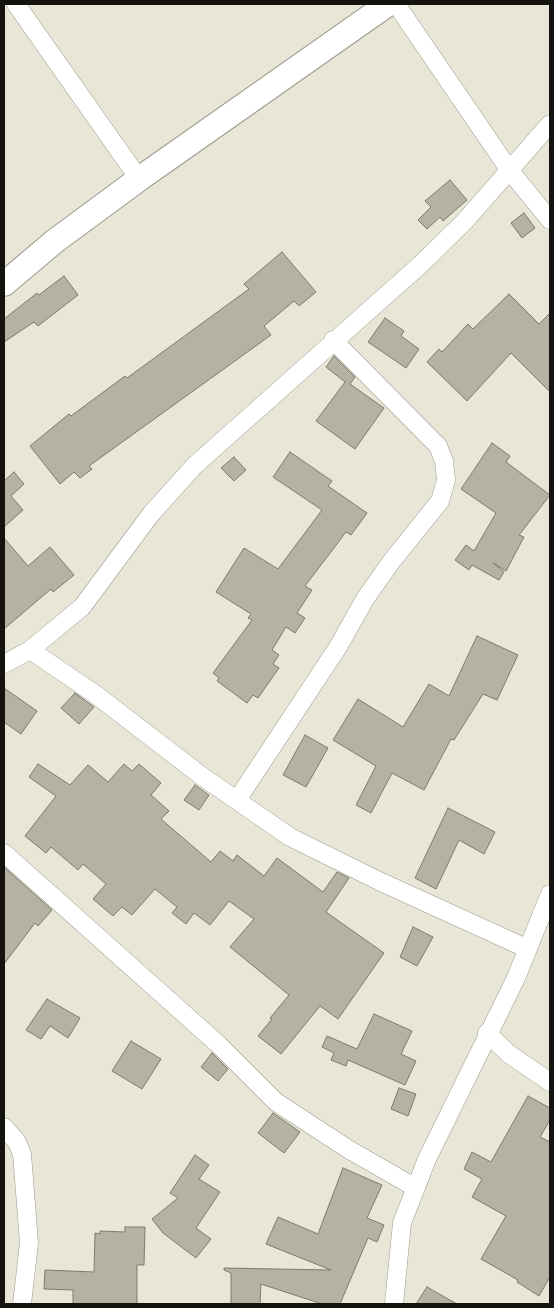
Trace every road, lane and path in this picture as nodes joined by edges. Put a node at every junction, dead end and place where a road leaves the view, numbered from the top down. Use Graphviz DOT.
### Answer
graph roads {
  1 [pos="16,4"];
  2 [pos="388,4"];
  3 [pos="396,4"];
  4 [pos="550,124"];
  5 [pos="510,171"];
  6 [pos="139,179"];
  7 [pos="550,220"];
  8 [pos="4,284"];
  9 [pos="333,340"];
  10 [pos="30,650"];
  11 [pos="4,664"];
  12 [pos="237,800"];
  13 [pos="4,853"];
  14 [pos="550,894"];
  15 [pos="528,949"];
  16 [pos="487,1033"];
  17 [pos="550,1082"];
  18 [pos="4,1127"];
  19 [pos="416,1188"];
  20 [pos="22,1304"];
  21 [pos="394,1304"];
  1 -- 6 [label="street"];
  2 -- 6 [label="main road"];
  3 -- 5 [label="street"];
  4 -- 5 [label="street"];
  5 -- 7 [label="street"];
  5 -- 9 [label="street"];
  6 -- 8 [label="main road"];
  9 -- 10 [label="street"];
  9 -- 12 [label="street"];
  10 -- 11 [label="street"];
  10 -- 12 [label="street"];
  12 -- 15 [label="street"];
  13 -- 19 [label="street"];
  14 -- 15 [label="street"];
  15 -- 16 [label="street"];
  16 -- 17 [label="street"];
  16 -- 19 [label="street"];
  18 -- 20 [label="street"];
  19 -- 21 [label="street"];
}
